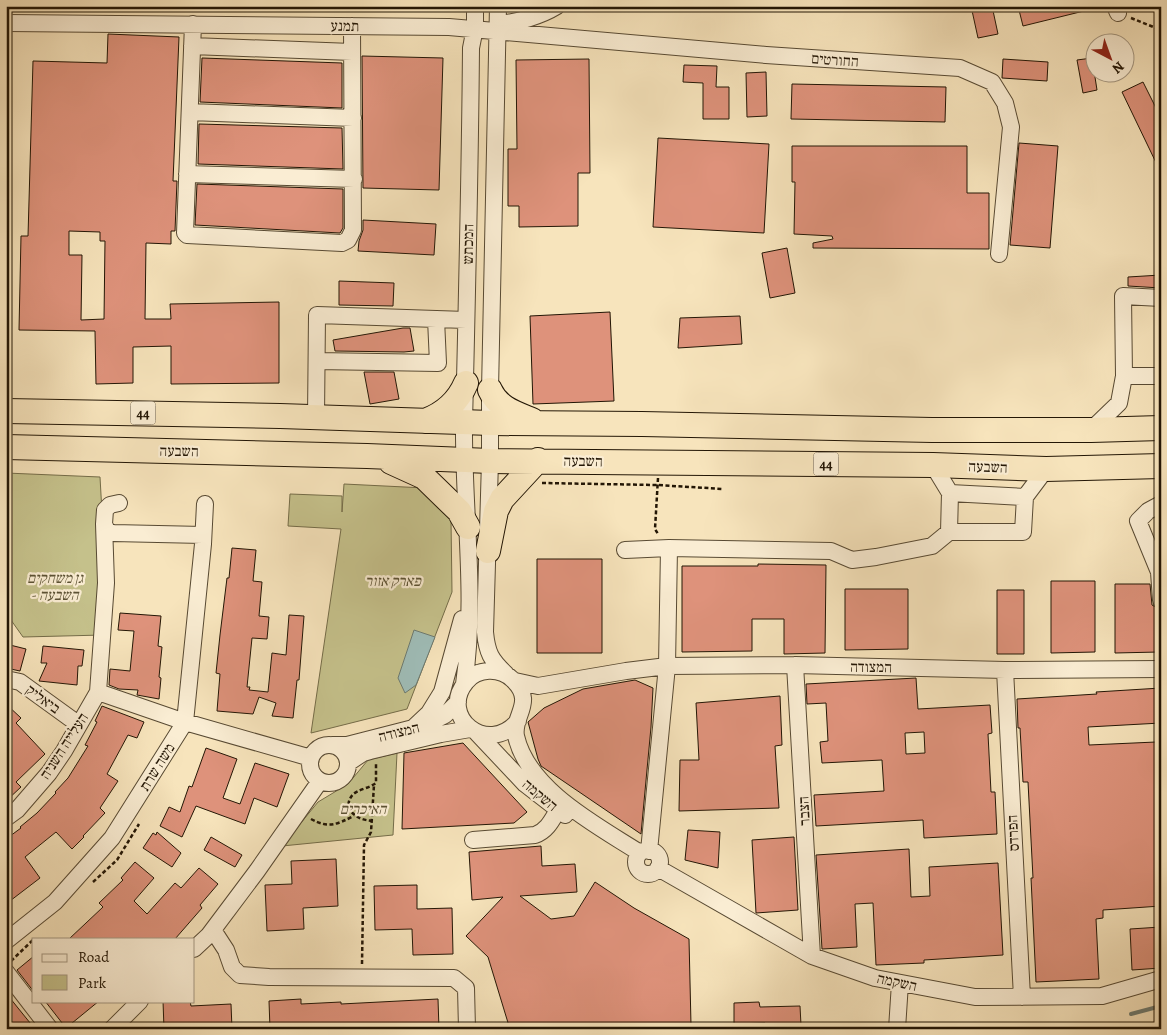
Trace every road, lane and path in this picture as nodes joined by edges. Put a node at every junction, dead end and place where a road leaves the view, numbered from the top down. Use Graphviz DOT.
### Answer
graph roads {
  1 [pos="475,6"];
  2 [pos="498,6"];
  3 [pos="506,6"];
  4 [pos="557,6"];
  5 [pos="1116,10"];
  6 [pos="6,22"];
  7 [pos="193,24"];
  8 [pos="352,26"];
  9 [pos="499,27"];
  10 [pos="475,28"];
  11 [pos="1161,30"];
  12 [pos="192,46"];
  13 [pos="352,52"];
  14 [pos="190,112"];
  15 [pos="353,118"];
  16 [pos="187,174"];
  17 [pos="354,179"];
  18 [pos="999,254"];
  19 [pos="1161,298"];
  20 [pos="436,319"];
  21 [pos="466,320"];
  22 [pos="317,361"];
  23 [pos="1124,376"];
  24 [pos="1161,376"];
  25 [pos="466,383"];
  26 [pos="490,390"];
  27 [pos="6,411"];
  28 [pos="316,417"];
  29 [pos="424,422"];
  30 [pos="464,422"];
  31 [pos="491,423"];
  32 [pos="541,423"];
  33 [pos="1161,428"];
  34 [pos="1091,430"];
  35 [pos="6,447"];
  36 [pos="367,456"];
  37 [pos="465,460"];
  38 [pos="490,461"];
  39 [pos="659,462"];
  40 [pos="933,465"];
  41 [pos="1161,466"];
  42 [pos="1046,469"];
  43 [pos="539,472"];
  44 [pos="658,485"];
  45 [pos="722,490"];
  46 [pos="950,493"];
  47 [pos="1025,497"];
  48 [pos="119,503"];
  49 [pos="205,504"];
  50 [pos="1161,504"];
  51 [pos="104,524"];
  52 [pos="468,527"];
  53 [pos="654,529"];
  54 [pos="949,532"];
  55 [pos="203,539"];
  56 [pos="669,548"];
  57 [pos="625,550"];
  58 [pos="488,551"];
  59 [pos="470,585"];
  60 [pos="1161,600"];
  61 [pos="668,666"];
  62 [pos="795,666"];
  63 [pos="1161,669"];
  64 [pos="1005,670"];
  65 [pos="510,678"];
  66 [pos="582,678"];
  67 [pos="6,679"];
  68 [pos="464,684"];
  69 [pos="98,692"];
  70 [pos="458,702"];
  71 [pos="520,716"];
  72 [pos="185,722"];
  73 [pos="78,724"];
  74 [pos="413,728"];
  75 [pos="474,731"];
  76 [pos="332,745"];
  77 [pos="375,749"];
  78 [pos="311,758"];
  79 [pos="348,764"];
  80 [pos="320,781"];
  81 [pos="374,785"];
  82 [pos="558,810"];
  83 [pos="299,811"];
  84 [pos="354,816"];
  85 [pos="6,818"];
  86 [pos="373,821"];
  87 [pos="474,840"];
  88 [pos="642,855"];
  89 [pos="213,930"];
  90 [pos="6,941"];
  91 [pos="32,941"];
  92 [pos="195,949"];
  93 [pos="812,956"];
  94 [pos="6,965"];
  95 [pos="6,972"];
  96 [pos="362,977"];
  97 [pos="1161,979"];
  98 [pos="900,983"];
  99 [pos="1022,997"];
  100 [pos="139,1002"];
  101 [pos="50,1029"];
  102 [pos="112,1029"];
  103 [pos="466,1029"];
  104 [pos="897,1029"];
  1 -- 10 [label="street, המכתש"];
  2 -- 9 [label="street, המכתש"];
  3 -- 9 [label="street"];
  4 -- 9 [label="street"];
  5 -- 11 [label="path"];
  6 -- 7 [label="street, תמנע"];
  7 -- 8 [label="street, תמנע"];
  7 -- 12 [label="street"];
  8 -- 10 [label="street, תמנע"];
  8 -- 13 [label="street"];
  9 -- 10 [label="street"];
  9 -- 18 [label="street, החורטים"];
  9 -- 26 [label="street, המכתש"];
  10 -- 21 [label="street, המכתש"];
  12 -- 13 [label="street"];
  12 -- 14 [label="street"];
  13 -- 15 [label="street"];
  14 -- 15 [label="street"];
  14 -- 16 [label="street"];
  15 -- 17 [label="street"];
  16 -- 17 [label="street"];
  16 -- 17 [label="street"];
  19 -- 23 [label="street"];
  20 -- 21 [label="street"];
  20 -- 22 [label="street"];
  20 -- 22 [label="street"];
  21 -- 25 [label="street, המכתש"];
  22 -- 28 [label="street"];
  23 -- 24 [label="street"];
  23 -- 34 [label="street"];
  25 -- 29 [label="highway"];
  25 -- 30 [label="street, המכתש"];
  26 -- 31 [label="street, המכתש"];
  26 -- 32 [label="highway"];
  27 -- 28 [label="highway, 44"];
  28 -- 29 [label="highway, 44"];
  29 -- 30 [label="highway, 44"];
  30 -- 31 [label="highway, 44"];
  30 -- 37 [label="street, המכתש"];
  31 -- 32 [label="highway, 44"];
  31 -- 38 [label="street, המכתש"];
  32 -- 34 [label="highway, 44"];
  33 -- 34 [label="highway, 44"];
  35 -- 36 [label="highway, השבעה / 44"];
  36 -- 37 [label="highway, השבעה / 44"];
  36 -- 52 [label="highway"];
  37 -- 38 [label="highway, השבעה / 44"];
  37 -- 52 [label="street, המכתש"];
  38 -- 43 [label="highway, השבעה / 44"];
  38 -- 58 [label="street, המכתש"];
  39 -- 40 [label="highway, השבעה / 44"];
  39 -- 43 [label="highway, השבעה / 44"];
  39 -- 44 [label="path"];
  40 -- 42 [label="highway, השבעה / 44"];
  40 -- 46 [label="street"];
  41 -- 42 [label="highway, השבעה / 44"];
  42 -- 47 [label="street"];
  43 -- 44 [label="path"];
  43 -- 58 [label="highway"];
  44 -- 45 [label="path"];
  44 -- 53 [label="path"];
  46 -- 47 [label="street"];
  46 -- 54 [label="street"];
  47 -- 54 [label="street"];
  48 -- 51 [label="street"];
  49 -- 55 [label="street, משה שרת"];
  50 -- 60 [label="street"];
  51 -- 55 [label="street"];
  51 -- 69 [label="street"];
  52 -- 59 [label="street, המכתש"];
  54 -- 56 [label="street"];
  55 -- 72 [label="street, משה שרת"];
  56 -- 57 [label="street"];
  56 -- 61 [label="street"];
  58 -- 65 [label="street, המכתש"];
  59 -- 68 [label="street"];
  59 -- 74 [label="street"];
  61 -- 62 [label="street, המצודה"];
  61 -- 66 [label="street, המצודה"];
  61 -- 88 [label="street"];
  62 -- 64 [label="street, המצודה"];
  62 -- 93 [label="street, הצבר"];
  63 -- 64 [label="street, המצודה"];
  64 -- 99 [label="street, הפרדס"];
  65 -- 66 [label="street, המצודה"];
  65 -- 68 [label="street"];
  65 -- 71 [label="street"];
  66 -- 71 [label="street, המצודה"];
  67 -- 73 [label="street, ביאליק"];
  68 -- 70 [label="street"];
  69 -- 72 [label="street"];
  69 -- 73 [label="street, העלייה השניה"];
  70 -- 74 [label="street, המצודה"];
  70 -- 75 [label="street"];
  71 -- 75 [label="street"];
  71 -- 88 [label="street, השקמה"];
  72 -- 78 [label="street"];
  72 -- 90 [label="street, משה שרת"];
  73 -- 85 [label="street, העלייה השניה"];
  74 -- 76 [label="street, המצודה"];
  75 -- 77 [label="street, המצודה"];
  75 -- 82 [label="street, השקמה"];
  76 -- 78 [label="street"];
  76 -- 79 [label="street"];
  77 -- 79 [label="street, המצודה"];
  77 -- 81 [label="path"];
  78 -- 80 [label="street"];
  79 -- 80 [label="street"];
  80 -- 83 [label="street"];
  81 -- 84 [label="path"];
  81 -- 86 [label="path"];
  82 -- 87 [label="street"];
  82 -- 88 [label="street, השקמה"];
  83 -- 84 [label="path"];
  83 -- 89 [label="street"];
  84 -- 86 [label="path"];
  86 -- 96 [label="path"];
  88 -- 93 [label="street, השקמה"];
  89 -- 92 [label="street"];
  89 -- 96 [label="street"];
  91 -- 94 [label="path"];
  93 -- 98 [label="street, השקמה"];
  95 -- 101 [label="street"];
  96 -- 103 [label="street"];
  97 -- 99 [label="street, השקמה"];
  98 -- 99 [label="street, השקמה"];
  98 -- 104 [label="street"];
  100 -- 102 [label="street"];
}
